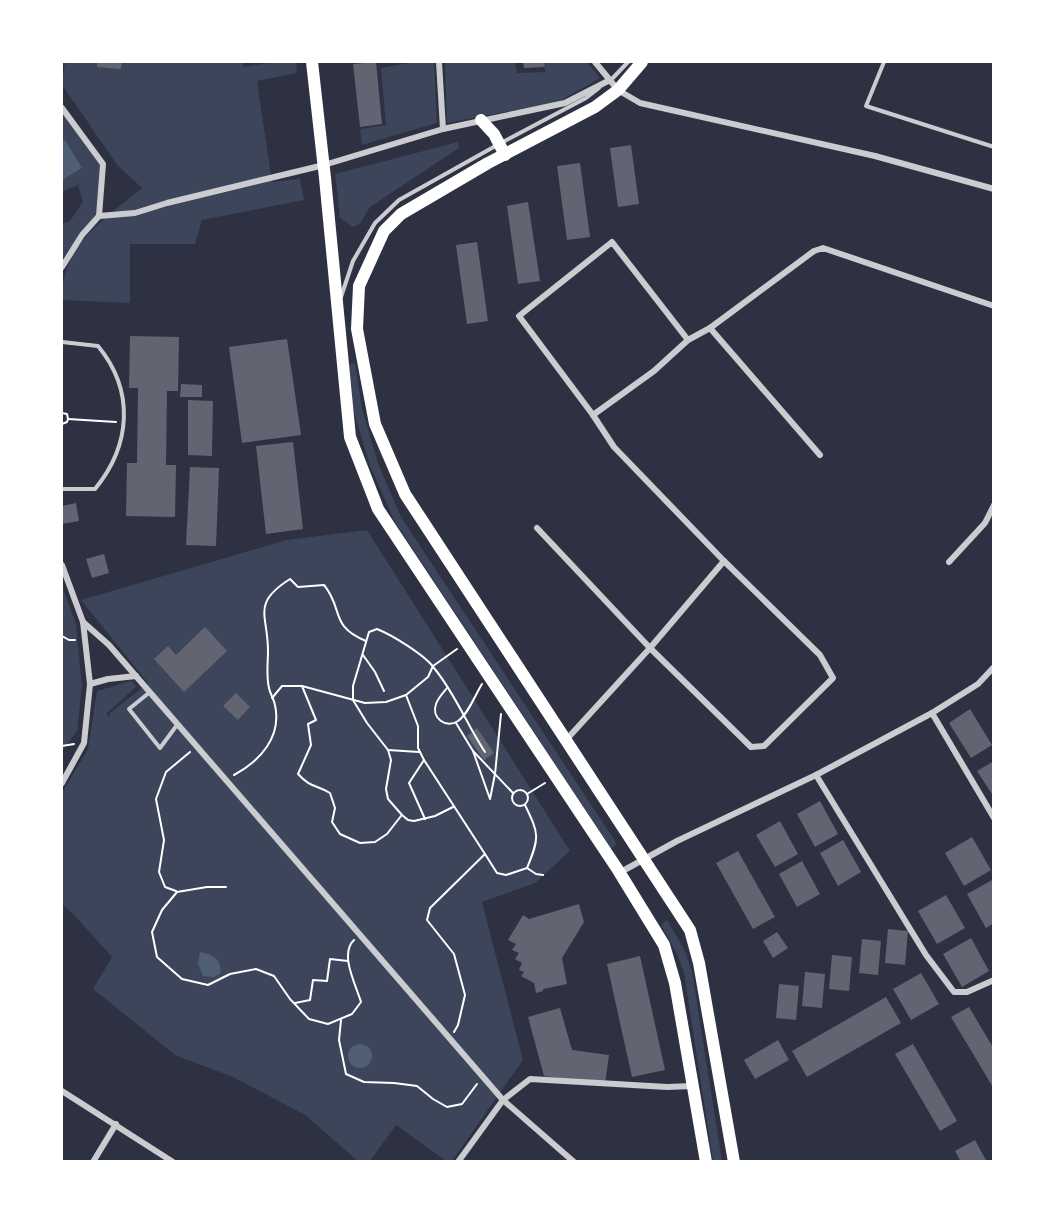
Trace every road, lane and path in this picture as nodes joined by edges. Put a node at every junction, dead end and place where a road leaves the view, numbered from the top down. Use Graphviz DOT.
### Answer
graph roads {
  1 [pos="312,62"];
  2 [pos="440,62"];
  3 [pos="595,62"];
  4 [pos="628,62"];
  5 [pos="642,62"];
  6 [pos="884,62"];
  7 [pos="610,80"];
  8 [pos="618,90"];
  9 [pos="62,108"];
  10 [pos="481,120"];
  11 [pos="443,129"];
  12 [pos="993,147"];
  13 [pos="502,149"];
  14 [pos="324,165"];
  15 [pos="993,189"];
  16 [pos="99,216"];
  17 [pos="62,267"];
  18 [pos="993,306"];
  19 [pos="337,310"];
  20 [pos="710,328"];
  21 [pos="688,340"];
  22 [pos="62,342"];
  23 [pos="62,413"];
  24 [pos="593,415"];
  25 [pos="68,419"];
  26 [pos="123,423"];
  27 [pos="62,424"];
  28 [pos="820,455"];
  29 [pos="62,489"];
  30 [pos="993,505"];
  31 [pos="537,528"];
  32 [pos="724,561"];
  33 [pos="949,562"];
  34 [pos="62,565"];
  35 [pos="83,622"];
  36 [pos="62,636"];
  37 [pos="85,641"];
  38 [pos="366,641"];
  39 [pos="466,642"];
  40 [pos="650,648"];
  41 [pos="363,655"];
  42 [pos="434,666"];
  43 [pos="993,667"];
  44 [pos="488,674"];
  45 [pos="136,676"];
  46 [pos="90,684"];
  47 [pos="302,686"];
  48 [pos="447,688"];
  49 [pos="384,691"];
  50 [pos="150,692"];
  51 [pos="406,695"];
  52 [pos="502,696"];
  53 [pos="272,698"];
  54 [pos="353,700"];
  55 [pos="932,713"];
  56 [pos="463,716"];
  57 [pos="176,722"];
  58 [pos="456,723"];
  59 [pos="566,740"];
  60 [pos="196,746"];
  61 [pos="388,750"];
  62 [pos="473,751"];
  63 [pos="419,752"];
  64 [pos="485,752"];
  65 [pos="424,760"];
  66 [pos="495,774"];
  67 [pos="816,775"];
  68 [pos="556,777"];
  69 [pos="226,780"];
  70 [pos="62,783"];
  71 [pos="513,793"];
  72 [pos="527,794"];
  73 [pos="525,805"];
  74 [pos="453,807"];
  75 [pos="402,815"];
  76 [pos="993,818"];
  77 [pos="425,819"];
  78 [pos="485,854"];
  79 [pos="643,858"];
  80 [pos="527,868"];
  81 [pos="619,873"];
  82 [pos="543,875"];
  83 [pos="226,887"];
  84 [pos="177,892"];
  85 [pos="360,934"];
  86 [pos="348,961"];
  87 [pos="993,980"];
  88 [pos="294,1003"];
  89 [pos="341,1019"];
  90 [pos="450,1039"];
  91 [pos="483,1078"];
  92 [pos="693,1086"];
  93 [pos="62,1090"];
  94 [pos="502,1100"];
  95 [pos="116,1124"];
  96 [pos="93,1161"];
  97 [pos="173,1161"];
  98 [pos="458,1161"];
  99 [pos="574,1161"];
  100 [pos="706,1161"];
  101 [pos="734,1161"];
  1 -- 14 [label="main road"];
  2 -- 11 [label="street"];
  3 -- 7 [label="street"];
  4 -- 7 [label="lane"];
  5 -- 8 [label="main road"];
  6 -- 12 [label="lane"];
  7 -- 8 [label="street"];
  7 -- 10 [label="street"];
  7 -- 13 [label="lane"];
  8 -- 13 [label="main road"];
  8 -- 15 [label="street"];
  9 -- 16 [label="street"];
  10 -- 11 [label="street"];
  10 -- 13 [label="main road"];
  11 -- 14 [label="street"];
  13 -- 19 [label="lane"];
  13 -- 59 [label="main road"];
  14 -- 16 [label="street"];
  14 -- 19 [label="main road"];
  16 -- 17 [label="street"];
  18 -- 20 [label="street"];
  19 -- 39 [label="main road"];
  20 -- 21 [label="street"];
  20 -- 28 [label="street"];
  21 -- 24 [label="street"];
  21 -- 24 [label="street"];
  22 -- 26 [label="lane"];
  23 -- 25 [label="path"];
  24 -- 32 [label="street"];
  25 -- 26 [label="path"];
  25 -- 27 [label="path"];
  26 -- 29 [label="lane"];
  30 -- 33 [label="street"];
  31 -- 40 [label="street"];
  32 -- 40 [label="street"];
  32 -- 40 [label="street"];
  34 -- 35 [label="street"];
  35 -- 37 [label="street"];
  35 -- 45 [label="street"];
  36 -- 37 [label="path"];
  37 -- 46 [label="street"];
  38 -- 41 [label="path"];
  38 -- 42 [label="path"];
  38 -- 53 [label="path"];
  39 -- 42 [label="path"];
  39 -- 44 [label="main road"];
  40 -- 59 [label="street"];
  41 -- 49 [label="path"];
  41 -- 54 [label="path"];
  42 -- 48 [label="path"];
  42 -- 51 [label="path"];
  43 -- 55 [label="street"];
  44 -- 52 [label="main road"];
  44 -- 56 [label="path"];
  45 -- 46 [label="street"];
  45 -- 50 [label="street"];
  46 -- 70 [label="street"];
  47 -- 53 [label="path"];
  47 -- 54 [label="path"];
  47 -- 75 [label="path"];
  48 -- 56 [label="path"];
  48 -- 58 [label="path"];
  50 -- 57 [label="street"];
  50 -- 57 [label="lane"];
  51 -- 54 [label="path"];
  51 -- 63 [label="path"];
  52 -- 66 [label="path"];
  52 -- 68 [label="main road"];
  53 -- 69 [label="path"];
  54 -- 61 [label="path"];
  55 -- 67 [label="street"];
  55 -- 76 [label="street"];
  56 -- 58 [label="path"];
  56 -- 64 [label="path"];
  57 -- 60 [label="street"];
  58 -- 62 [label="path"];
  59 -- 79 [label="main road"];
  60 -- 69 [label="street"];
  60 -- 84 [label="path"];
  61 -- 63 [label="path"];
  61 -- 75 [label="path"];
  62 -- 66 [label="path"];
  62 -- 66 [label="path"];
  63 -- 65 [label="path"];
  65 -- 74 [label="path"];
  65 -- 77 [label="path"];
  66 -- 71 [label="path"];
  67 -- 79 [label="street"];
  67 -- 87 [label="street"];
  68 -- 72 [label="path"];
  68 -- 81 [label="main road"];
  69 -- 85 [label="street"];
  71 -- 72 [label="path"];
  71 -- 73 [label="path"];
  72 -- 73 [label="path"];
  73 -- 80 [label="path"];
  74 -- 77 [label="path"];
  74 -- 78 [label="path"];
  75 -- 77 [label="path"];
  78 -- 80 [label="path"];
  78 -- 90 [label="path"];
  79 -- 81 [label="street"];
  79 -- 101 [label="main road"];
  80 -- 82 [label="path"];
  81 -- 92 [label="main road"];
  83 -- 84 [label="path"];
  84 -- 88 [label="path"];
  85 -- 86 [label="path"];
  85 -- 90 [label="street"];
  86 -- 88 [label="path"];
  86 -- 89 [label="path"];
  88 -- 89 [label="path"];
  89 -- 91 [label="path"];
  90 -- 91 [label="street"];
  91 -- 94 [label="street"];
  92 -- 94 [label="street"];
  92 -- 100 [label="main road"];
  93 -- 95 [label="street"];
  94 -- 98 [label="street"];
  94 -- 99 [label="street"];
  95 -- 96 [label="street"];
  95 -- 97 [label="street"];
}
